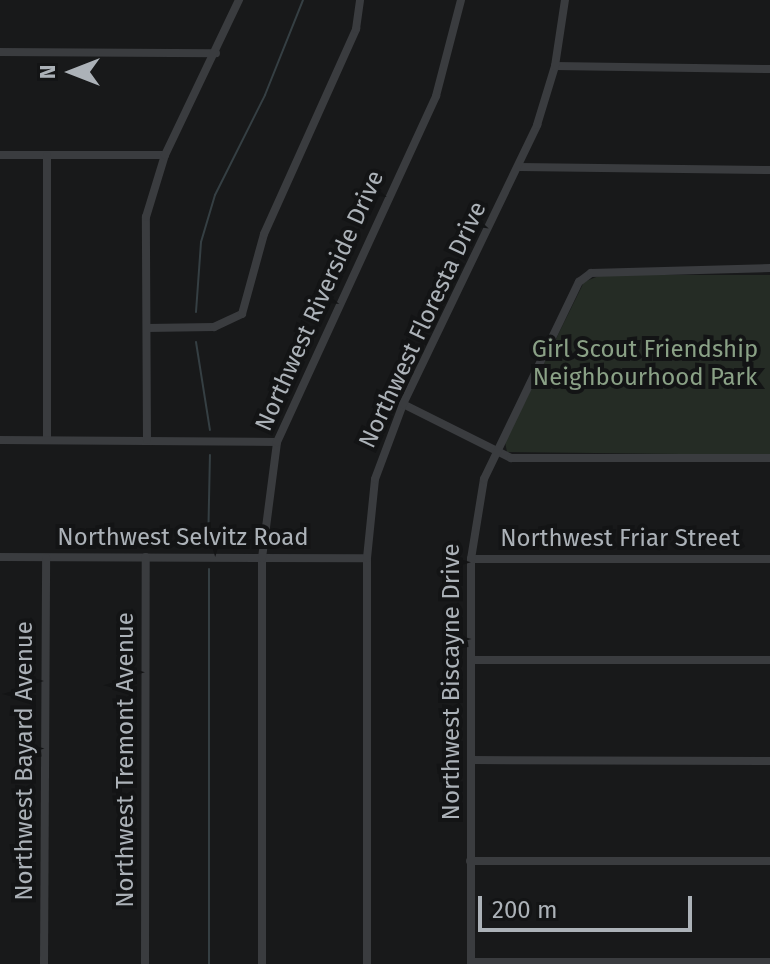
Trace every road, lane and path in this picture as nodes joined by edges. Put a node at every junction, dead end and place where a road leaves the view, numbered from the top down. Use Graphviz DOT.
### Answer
graph roads {
  1 [pos="239,0"];
  2 [pos="360,0"];
  3 [pos="461,0"];
  4 [pos="565,0"];
  5 [pos="0,52"];
  6 [pos="216,53"];
  7 [pos="555,66"];
  8 [pos="770,69"];
  9 [pos="0,155"];
  10 [pos="165,155"];
  11 [pos="47,156"];
  12 [pos="519,167"];
  13 [pos="770,170"];
  14 [pos="770,268"];
  15 [pos="147,328"];
  16 [pos="403,404"];
  17 [pos="0,440"];
  18 [pos="47,440"];
  19 [pos="147,440"];
  20 [pos="277,442"];
  21 [pos="495,454"];
  22 [pos="770,458"];
  23 [pos="0,557"];
  24 [pos="146,557"];
  25 [pos="46,558"];
  26 [pos="262,558"];
  27 [pos="367,558"];
  28 [pos="471,559"];
  29 [pos="770,559"];
  30 [pos="471,660"];
  31 [pos="770,660"];
  32 [pos="471,760"];
  33 [pos="770,761"];
  34 [pos="470,861"];
  35 [pos="770,861"];
  36 [pos="770,962"];
  37 [pos="471,963"];
  38 [pos="44,964"];
  39 [pos="145,964"];
  40 [pos="262,964"];
  41 [pos="367,964"];
  1 -- 6 [label="street"];
  2 -- 15 [label="street"];
  3 -- 20 [label="street, Northwest Riverside Drive"];
  4 -- 7 [label="street, Northwest Floresta Drive"];
  5 -- 6 [label="street"];
  6 -- 10 [label="street"];
  7 -- 8 [label="street"];
  7 -- 12 [label="street, Northwest Floresta Drive"];
  9 -- 11 [label="street"];
  10 -- 11 [label="street"];
  10 -- 15 [label="street"];
  11 -- 18 [label="street"];
  12 -- 13 [label="street"];
  12 -- 16 [label="street, Northwest Floresta Drive"];
  14 -- 21 [label="street, Northwest Biscayne Drive"];
  15 -- 19 [label="street"];
  16 -- 21 [label="street"];
  16 -- 27 [label="street, Northwest Floresta Drive"];
  17 -- 18 [label="street"];
  18 -- 19 [label="street"];
  19 -- 20 [label="street"];
  20 -- 26 [label="street, Northwest Riverside Drive"];
  21 -- 22 [label="street"];
  21 -- 28 [label="street, Northwest Biscayne Drive"];
  23 -- 25 [label="street, Northwest Selvitz Road"];
  24 -- 25 [label="street, Northwest Selvitz Road"];
  24 -- 26 [label="street, Northwest Selvitz Road"];
  24 -- 39 [label="street, Northwest Tremont Avenue"];
  25 -- 38 [label="street, Northwest Bayard Avenue"];
  26 -- 27 [label="street, Northwest Selvitz Road"];
  26 -- 40 [label="street, Northwest Riverside Drive"];
  27 -- 41 [label="street, Northwest Floresta Drive"];
  28 -- 29 [label="street, Northwest Friar Street"];
  28 -- 30 [label="street, Northwest Biscayne Drive"];
  30 -- 31 [label="street"];
  30 -- 32 [label="street, Northwest Biscayne Drive"];
  32 -- 33 [label="street"];
  32 -- 34 [label="street, Northwest Biscayne Drive"];
  34 -- 35 [label="street"];
  34 -- 37 [label="street, Northwest Biscayne Drive"];
  36 -- 37 [label="street"];
}
